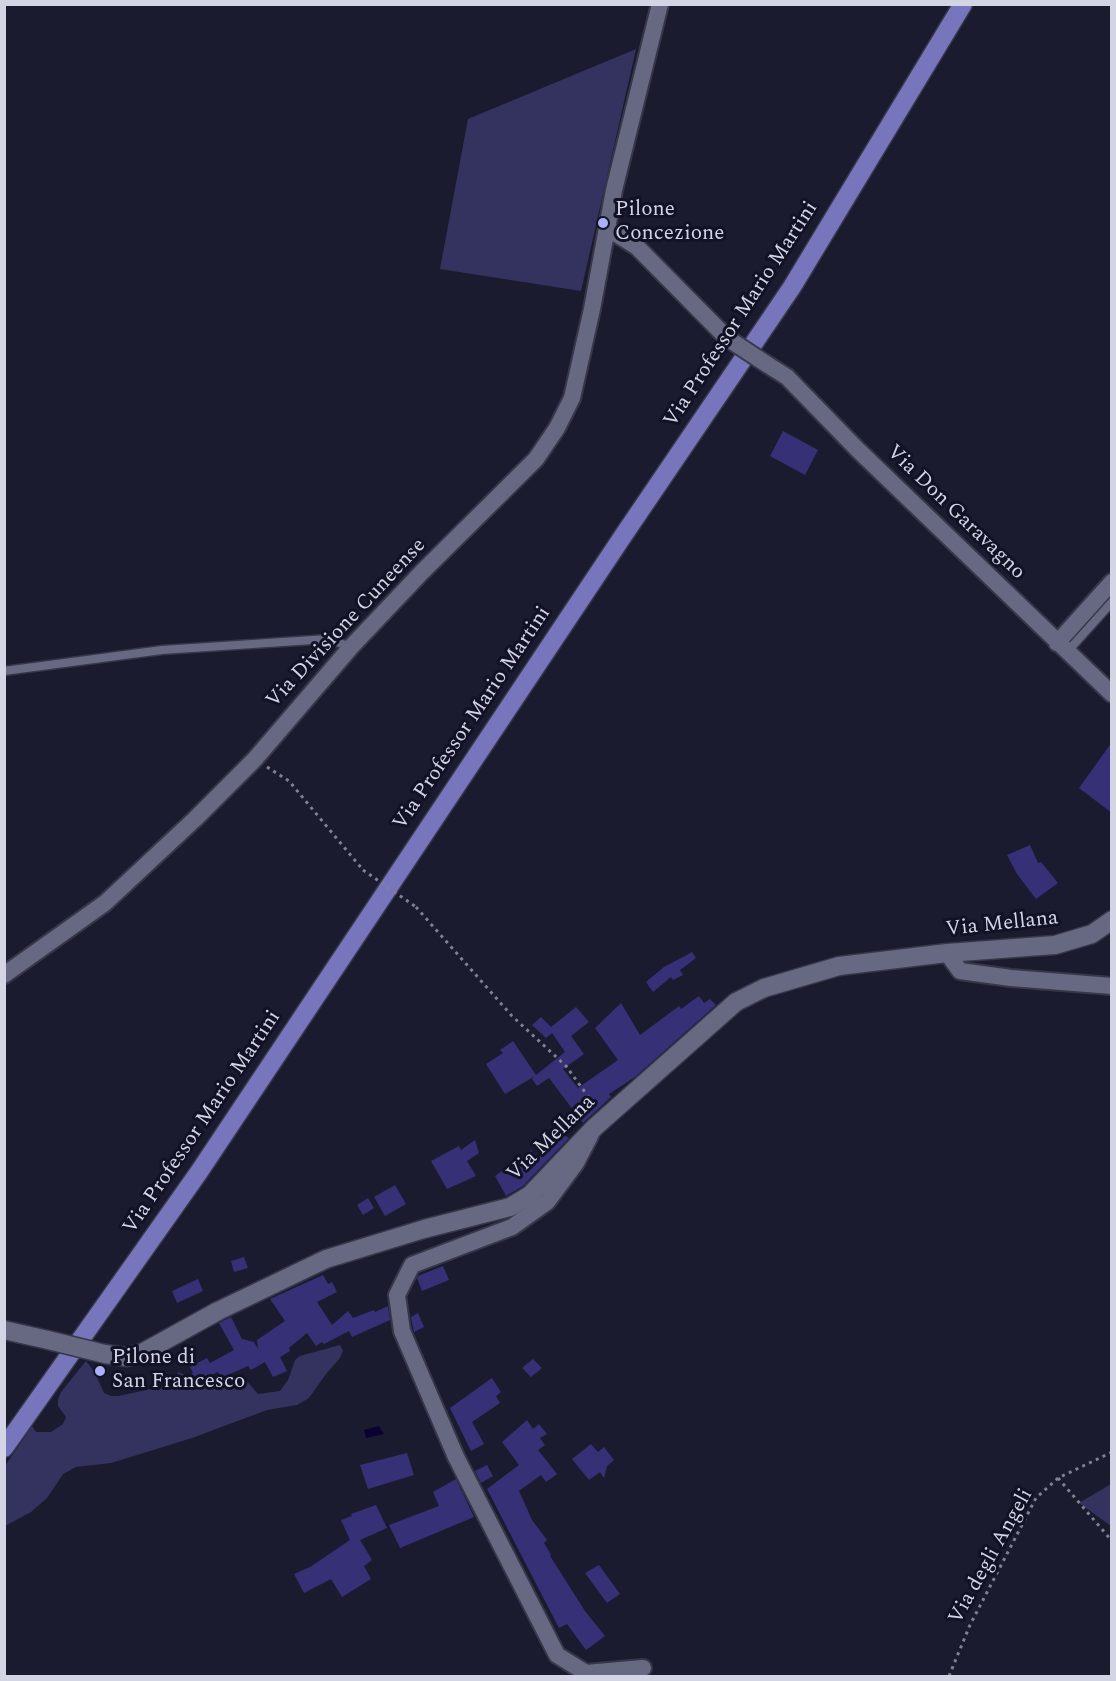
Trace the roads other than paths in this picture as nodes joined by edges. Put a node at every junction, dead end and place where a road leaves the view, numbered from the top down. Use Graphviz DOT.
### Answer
graph roads {
  1 [pos="660,4"];
  2 [pos="963,4"];
  3 [pos="607,228"];
  4 [pos="1112,582"];
  5 [pos="1112,602"];
  6 [pos="351,647"];
  7 [pos="1062,648"];
  8 [pos="4,671"];
  9 [pos="1112,694"];
  10 [pos="1112,920"];
  11 [pos="947,953"];
  12 [pos="4,975"];
  13 [pos="1112,986"];
  14 [pos="600,1124"];
  15 [pos="4,1330"];
  16 [pos="4,1448"];
  17 [pos="643,1668"];
  1 -- 3 [label="street, Via Divisione Cuneense"];
  2 -- 16 [label="main road, Via Professor Mario Martini"];
  3 -- 6 [label="street, Via Divisione Cuneense"];
  3 -- 7 [label="street, Via Don Garavagno, bridge"];
  4 -- 7 [label="street"];
  5 -- 7 [label="lane"];
  6 -- 8 [label="lane"];
  6 -- 12 [label="street, Via Divisione Cuneense"];
  7 -- 9 [label="street, Via Don Garavagno"];
  10 -- 11 [label="street, Via Mellana"];
  11 -- 13 [label="street"];
  11 -- 14 [label="street, Via Mellana"];
  14 -- 15 [label="street, Via Mellana, bridge"];
  14 -- 17 [label="street"];
}
